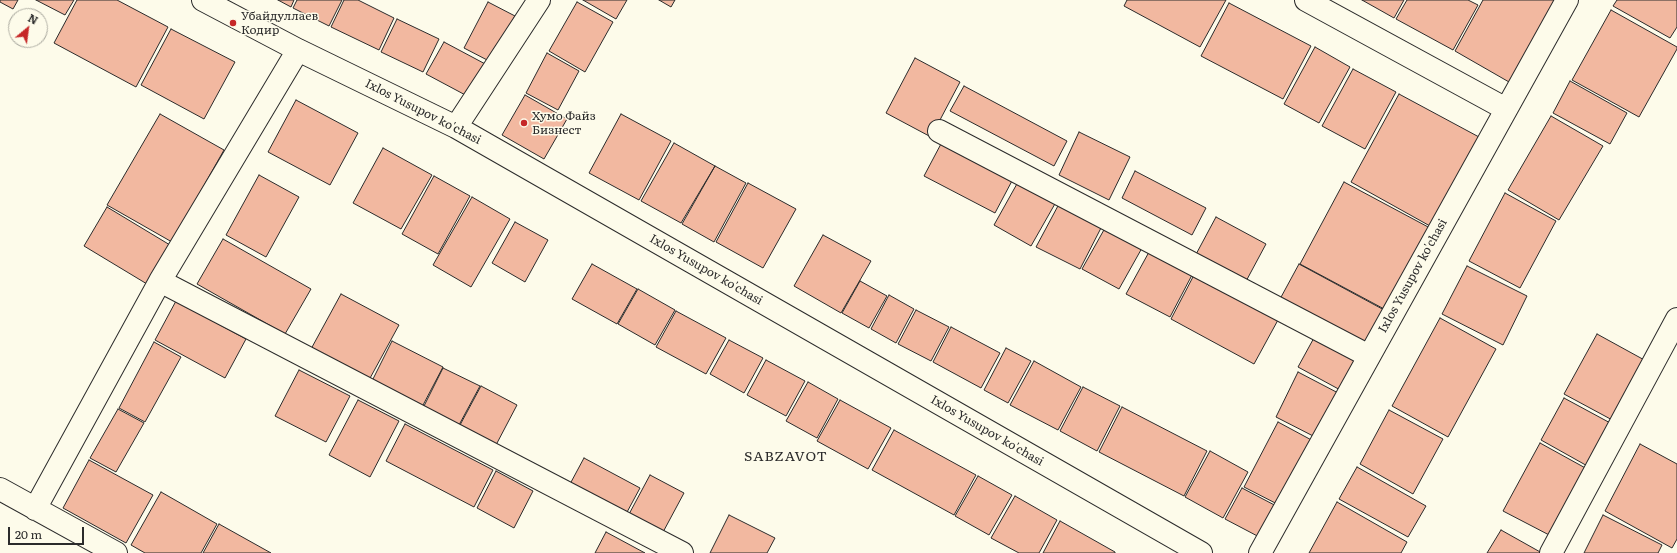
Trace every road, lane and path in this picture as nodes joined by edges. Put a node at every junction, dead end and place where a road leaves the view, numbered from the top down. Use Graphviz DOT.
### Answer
graph roads {
  1 [pos="203,0"];
  2 [pos="539,0"];
  3 [pos="1306,0"];
  4 [pos="1567,0"];
  5 [pos="298,50"];
  6 [pos="1506,109"];
  7 [pos="456,127"];
  8 [pos="939,131"];
  9 [pos="160,281"];
  10 [pos="1677,319"];
  11 [pos="1369,356"];
  12 [pos="0,489"];
  13 [pos="35,509"];
  14 [pos="116,553"];
  15 [pos="682,553"];
  16 [pos="1201,553"];
  17 [pos="1260,553"];
  18 [pos="1551,553"];
  1 -- 5 [label="street, Ixlos Yusupov ko'chasi"];
  2 -- 7 [label="street"];
  3 -- 6 [label="street"];
  4 -- 6 [label="street, Ixlos Yusupov ko'chasi"];
  5 -- 7 [label="street, Ixlos Yusupov ko'chasi"];
  5 -- 9 [label="street"];
  6 -- 11 [label="street, Ixlos Yusupov ko'chasi"];
  7 -- 16 [label="street, Ixlos Yusupov ko'chasi"];
  8 -- 11 [label="street"];
  9 -- 13 [label="street"];
  9 -- 15 [label="street"];
  10 -- 18 [label="street"];
  11 -- 17 [label="street, Ixlos Yusupov ko'chasi"];
  12 -- 13 [label="street"];
  13 -- 14 [label="street"];
}
